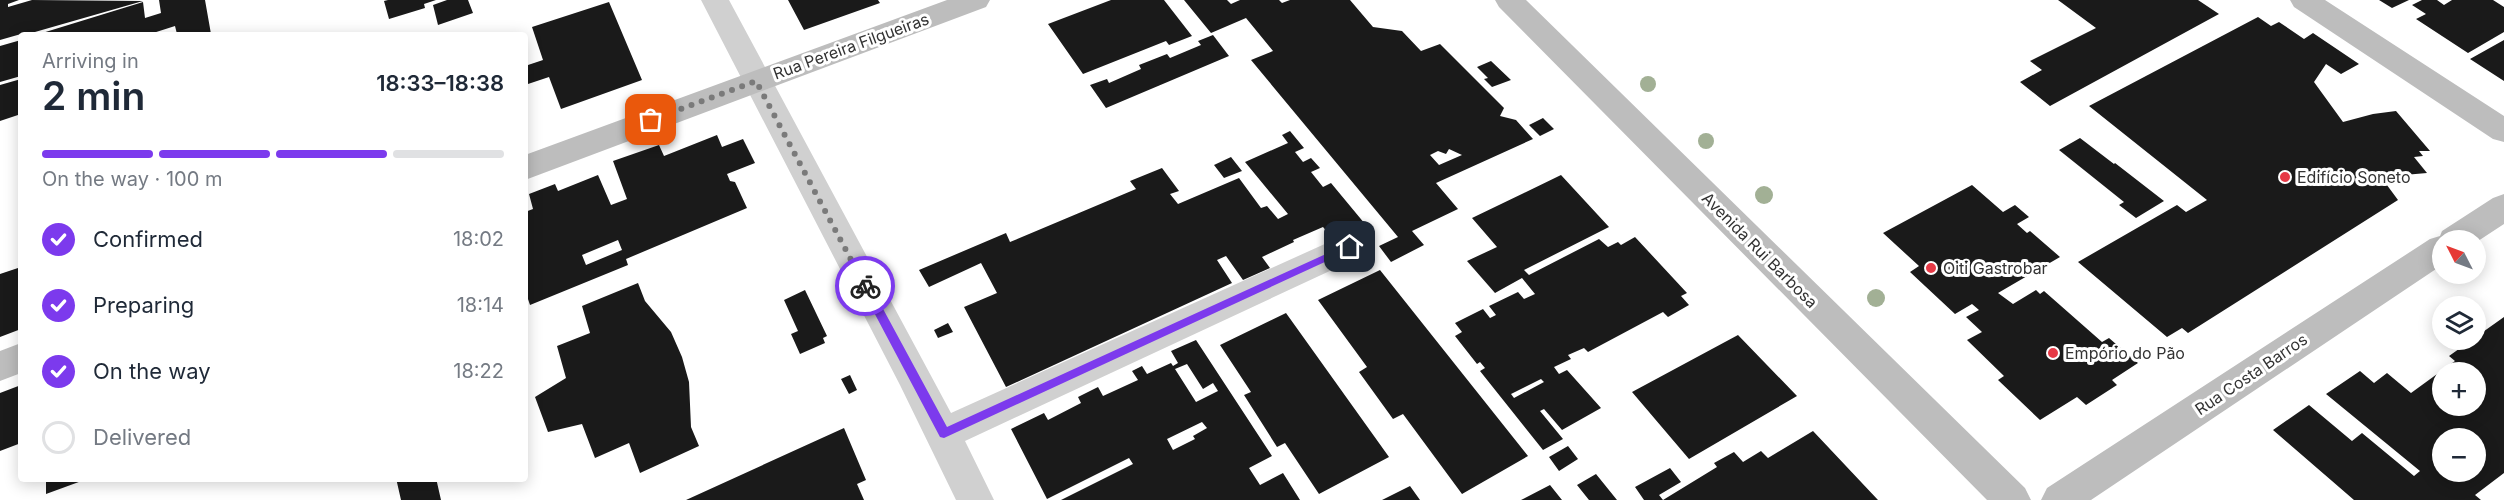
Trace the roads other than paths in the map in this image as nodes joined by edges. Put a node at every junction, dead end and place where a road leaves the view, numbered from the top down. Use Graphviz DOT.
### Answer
graph roads {
  1 [pos="715,0"];
  2 [pos="976,0"];
  3 [pos="1509,0"];
  4 [pos="2304,0"];
  5 [pos="756,81"];
  6 [pos="2504,131"];
  7 [pos="528,167"];
  8 [pos="2504,207"];
  9 [pos="2469,230"];
  10 [pos="1350,247"];
  11 [pos="2432,255"];
  12 [pos="18,359"];
  13 [pos="0,366"];
  14 [pos="944,433"];
  15 [pos="975,500"];
  16 [pos="2012,500"];
  17 [pos="2060,500"];
  1 -- 5 [label="street"];
  2 -- 5 [label="street, Rua Pereira Filgueiras"];
  3 -- 16 [label="street, Avenida Rui Barbosa"];
  4 -- 6 [label="street"];
  5 -- 7 [label="street, Rua Pereira Filgueiras"];
  5 -- 14 [label="street"];
  8 -- 9 [label="street"];
  10 -- 14 [label="street"];
  11 -- 17 [label="street, Rua Costa Barros"];
  12 -- 13 [label="street"];
  14 -- 15 [label="street"];
}
